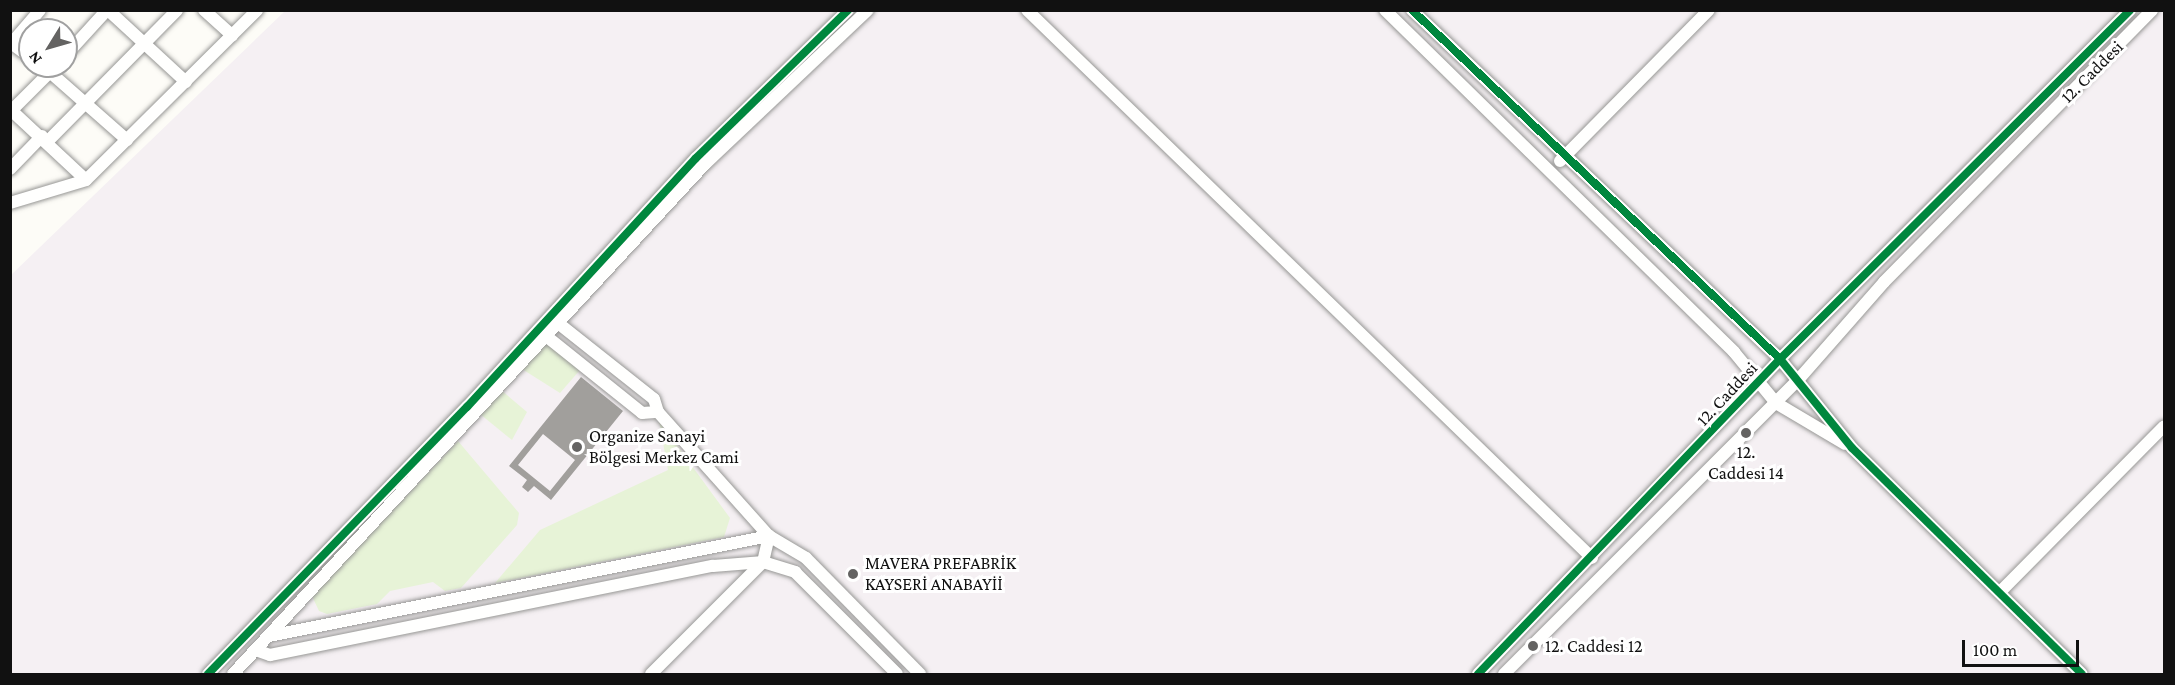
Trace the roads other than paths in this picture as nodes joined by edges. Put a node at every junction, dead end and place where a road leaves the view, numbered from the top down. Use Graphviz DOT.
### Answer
graph roads {
  1 [pos="40,10"];
  2 [pos="107,10"];
  3 [pos="177,10"];
  4 [pos="204,10"];
  5 [pos="257,10"];
  6 [pos="848,10"];
  7 [pos="868,10"];
  8 [pos="1027,10"];
  9 [pos="1385,10"];
  10 [pos="1412,10"];
  11 [pos="1709,10"];
  12 [pos="2130,10"];
  13 [pos="2152,10"];
  14 [pos="232,35"];
  15 [pos="78,42"];
  16 [pos="11,44"];
  17 [pos="144,44"];
  18 [pos="40,78"];
  19 [pos="60,78"];
  20 [pos="186,82"];
  21 [pos="86,103"];
  22 [pos="11,111"];
  23 [pos="45,139"];
  24 [pos="127,140"];
  25 [pos="1564,157"];
  26 [pos="10,169"];
  27 [pos="1552,169"];
  28 [pos="86,180"];
  29 [pos="10,203"];
  30 [pos="558,322"];
  31 [pos="546,336"];
  32 [pos="1780,359"];
  33 [pos="1798,380"];
  34 [pos="1757,384"];
  35 [pos="1776,403"];
  36 [pos="658,412"];
  37 [pos="2164,426"];
  38 [pos="1852,448"];
  39 [pos="769,536"];
  40 [pos="1592,558"];
  41 [pos="763,562"];
  42 [pos="2000,592"];
  43 [pos="269,636"];
  44 [pos="256,650"];
  45 [pos="208,675"];
  46 [pos="232,675"];
  47 [pos="651,675"];
  48 [pos="897,675"];
  49 [pos="920,675"];
  50 [pos="1478,675"];
  51 [pos="1504,675"];
  52 [pos="2082,675"];
  1 -- 16 [label="street"];
  2 -- 15 [label="street"];
  2 -- 17 [label="street"];
  3 -- 17 [label="street"];
  4 -- 14 [label="street"];
  5 -- 14 [label="street"];
  6 -- 45 [label="street"];
  7 -- 30 [label="street"];
  8 -- 40 [label="street"];
  9 -- 27 [label="street"];
  10 -- 25 [label="street"];
  11 -- 25 [label="street"];
  12 -- 32 [label="street, 12. Caddesi"];
  13 -- 33 [label="street, 12. Caddesi"];
  14 -- 20 [label="street"];
  17 -- 20 [label="street"];
  17 -- 21 [label="street"];
  18 -- 22 [label="street"];
  19 -- 21 [label="street"];
  20 -- 24 [label="street"];
  21 -- 23 [label="street"];
  21 -- 24 [label="street"];
  22 -- 23 [label="street"];
  23 -- 26 [label="street"];
  23 -- 28 [label="street"];
  24 -- 28 [label="street"];
  25 -- 27 [label="street"];
  25 -- 32 [label="street"];
  27 -- 34 [label="street"];
  28 -- 29 [label="street"];
  30 -- 31 [label="street"];
  30 -- 36 [label="street"];
  31 -- 36 [label="street"];
  31 -- 43 [label="street"];
  32 -- 33 [label="street"];
  32 -- 34 [label="street, 12. Caddesi"];
  33 -- 35 [label="street, 12. Caddesi"];
  33 -- 38 [label="street"];
  34 -- 35 [label="street"];
  34 -- 40 [label="street, 12. Caddesi"];
  35 -- 38 [label="street"];
  35 -- 51 [label="street, 12. Caddesi"];
  36 -- 39 [label="street"];
  37 -- 42 [label="street"];
  38 -- 42 [label="street"];
  39 -- 41 [label="street"];
  39 -- 43 [label="street"];
  39 -- 49 [label="street"];
  40 -- 50 [label="street, 12. Caddesi"];
  41 -- 44 [label="street"];
  41 -- 47 [label="street"];
  41 -- 48 [label="street"];
  42 -- 52 [label="street"];
  43 -- 44 [label="street"];
  44 -- 46 [label="street"];
}
